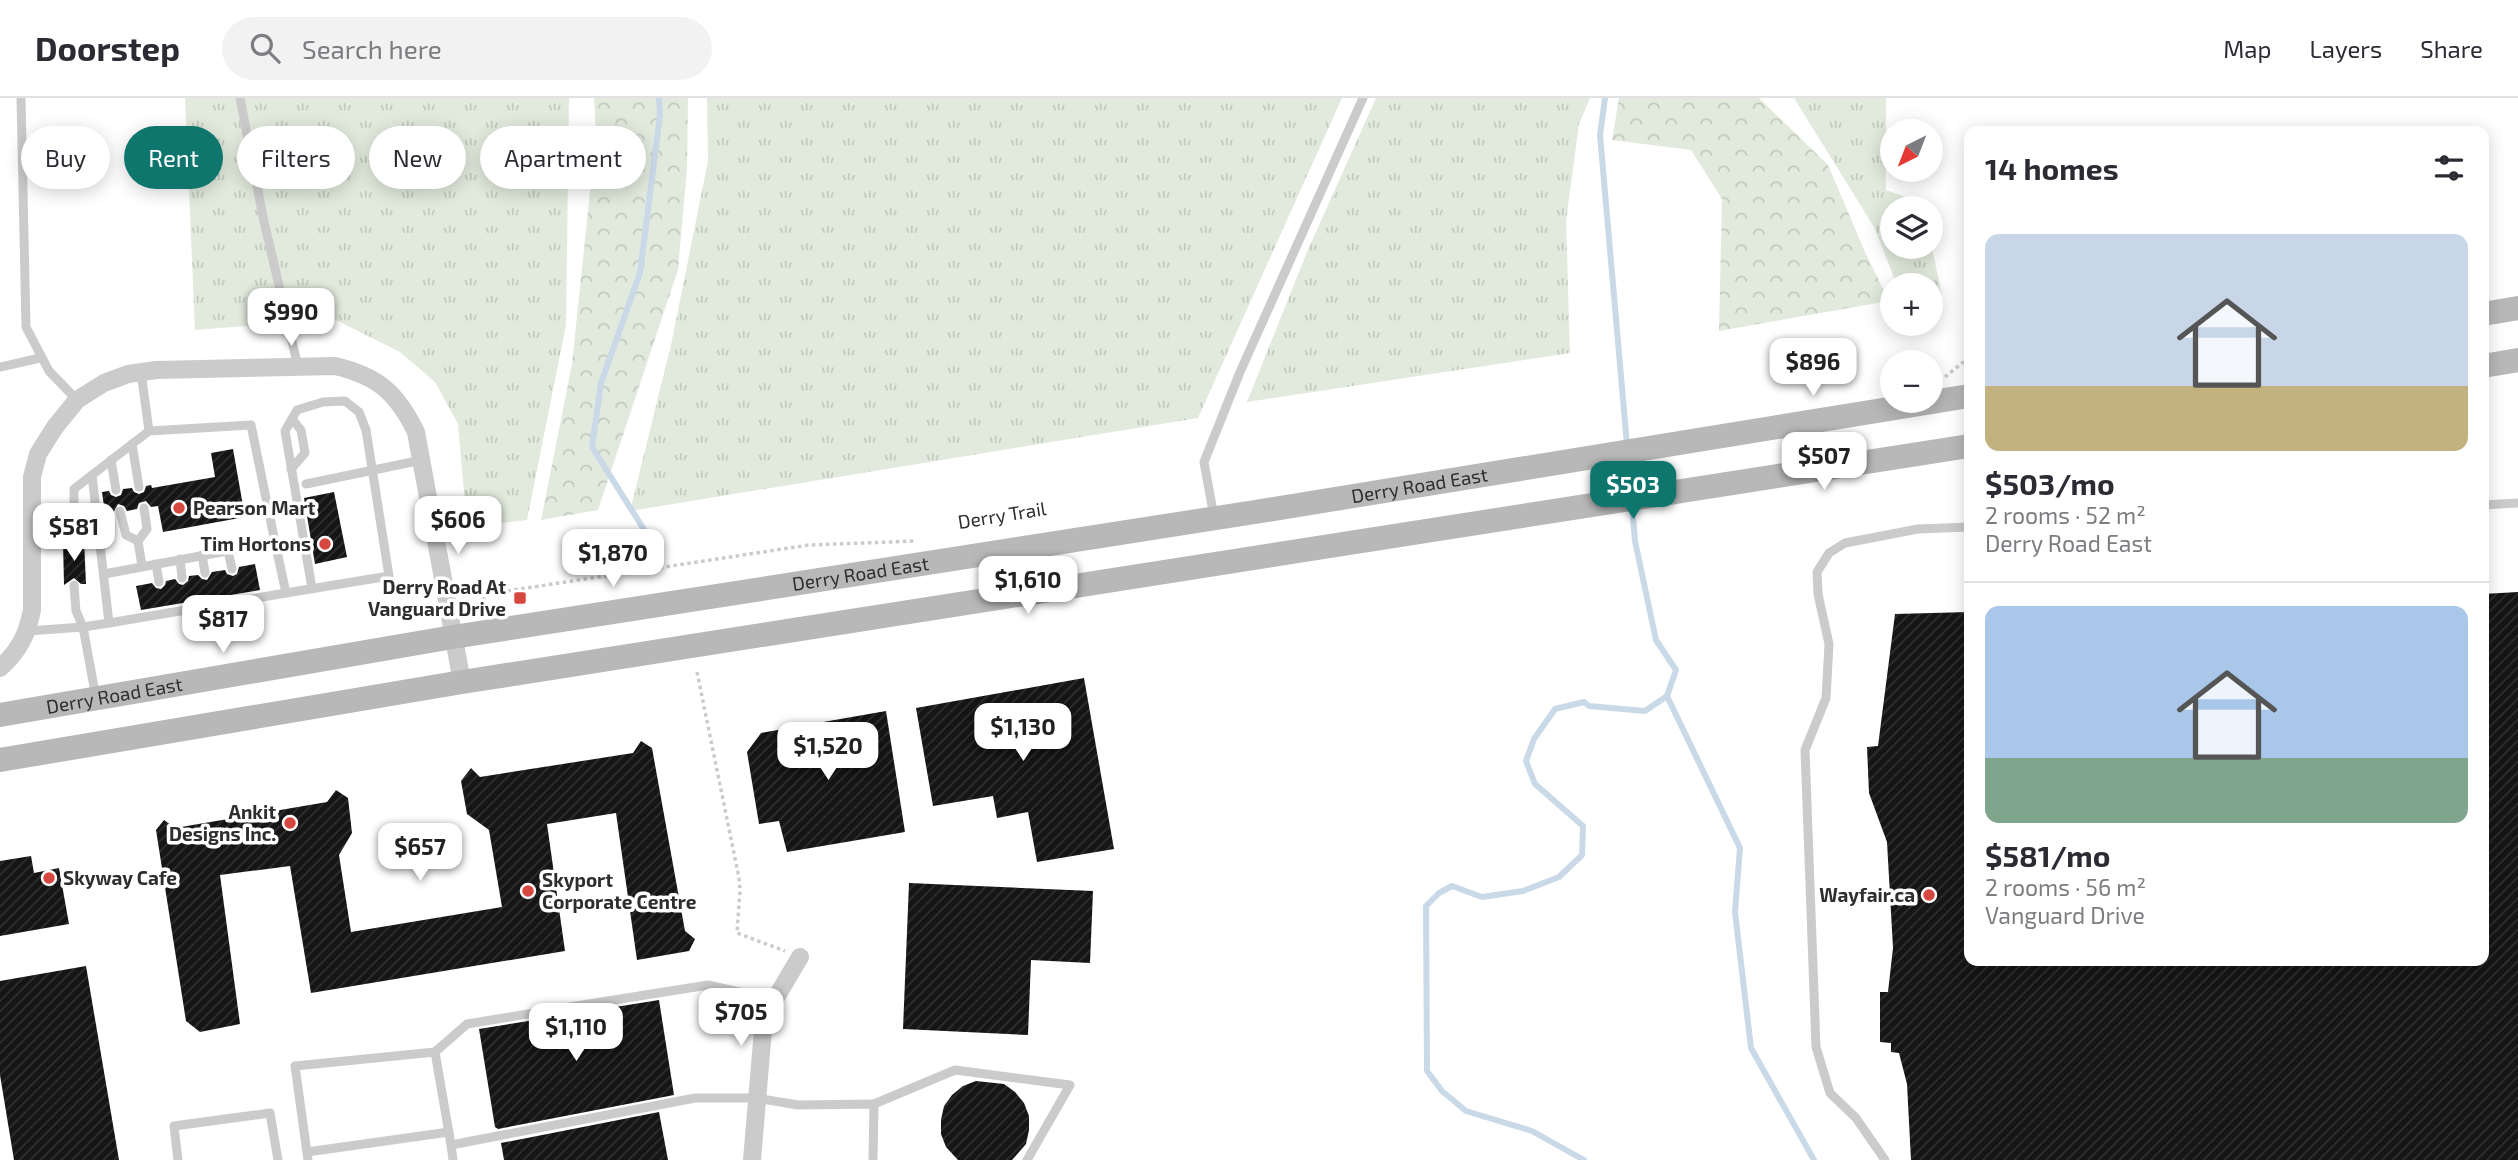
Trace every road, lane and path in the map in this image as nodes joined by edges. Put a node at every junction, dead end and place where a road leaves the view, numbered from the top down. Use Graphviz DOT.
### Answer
graph roads {
  1 [pos="21,98"];
  2 [pos="240,98"];
  3 [pos="1363,98"];
  4 [pos="2518,308"];
  5 [pos="2489,313"];
  6 [pos="40,358"];
  7 [pos="2518,360"];
  8 [pos="1964,362"];
  9 [pos="2489,365"];
  10 [pos="0,367"];
  11 [pos="298,367"];
  12 [pos="141,372"];
  13 [pos="1943,379"];
  14 [pos="1964,397"];
  15 [pos="77,400"];
  16 [pos="292,419"];
  17 [pos="149,431"];
  18 [pos="132,443"];
  19 [pos="1964,447"];
  20 [pos="111,460"];
  21 [pos="422,460"];
  22 [pos="291,469"];
  23 [pos="373,471"];
  24 [pos="92,475"];
  25 [pos="306,484"];
  26 [pos="139,486"];
  27 [pos="116,490"];
  28 [pos="2518,503"];
  29 [pos="2489,505"];
  30 [pos="144,508"];
  31 [pos="120,512"];
  32 [pos="1215,519"];
  33 [pos="1964,527"];
  34 [pos="74,540"];
  35 [pos="922,540"];
  36 [pos="138,541"];
  37 [pos="275,542"];
  38 [pos="228,551"];
  39 [pos="202,555"];
  40 [pos="180,559"];
  41 [pos="156,564"];
  42 [pos="142,566"];
  43 [pos="232,569"];
  44 [pos="205,573"];
  45 [pos="104,574"];
  46 [pos="182,578"];
  47 [pos="159,582"];
  48 [pos="74,584"];
  49 [pos="312,588"];
  50 [pos="286,593"];
  51 [pos="109,623"];
  52 [pos="83,627"];
  53 [pos="28,631"];
  54 [pos="453,637"];
  55 [pos="0,668"];
  56 [pos="697,672"];
  57 [pos="462,682"];
  58 [pos="97,699"];
  59 [pos="0,715"];
  60 [pos="0,760"];
  61 [pos="800,957"];
  62 [pos="775,1000"];
  63 [pos="435,1052"];
  64 [pos="755,1098"];
  65 [pos="874,1104"];
  66 [pos="449,1132"];
  67 [pos="451,1145"];
  68 [pos="307,1156"];
  69 [pos="178,1160"];
  70 [pos="278,1160"];
  71 [pos="453,1160"];
  72 [pos="752,1160"];
  73 [pos="873,1160"];
  74 [pos="1027,1160"];
  75 [pos="1885,1160"];
  1 -- 6 [label="lane"];
  2 -- 11 [label="lane"];
  3 -- 32 [label="lane"];
  4 -- 5 [label="main road"];
  6 -- 10 [label="lane"];
  6 -- 15 [label="lane"];
  7 -- 9 [label="main road"];
  8 -- 13 [label="path"];
  11 -- 12 [label="street"];
  11 -- 21 [label="street"];
  12 -- 15 [label="street"];
  12 -- 17 [label="lane"];
  14 -- 32 [label="main road, Derry Road East"];
  15 -- 53 [label="street"];
  16 -- 22 [label="lane"];
  16 -- 22 [label="lane"];
  16 -- 23 [label="lane"];
  17 -- 18 [label="lane"];
  17 -- 37 [label="lane"];
  18 -- 20 [label="lane"];
  18 -- 26 [label="lane"];
  19 -- 57 [label="main road"];
  20 -- 24 [label="lane"];
  20 -- 27 [label="lane"];
  21 -- 23 [label="lane"];
  21 -- 54 [label="street"];
  22 -- 49 [label="lane"];
  23 -- 25 [label="lane"];
  23 -- 49 [label="lane"];
  24 -- 34 [label="lane"];
  24 -- 45 [label="lane"];
  28 -- 29 [label="lane"];
  30 -- 36 [label="lane"];
  31 -- 36 [label="lane"];
  32 -- 54 [label="main road, Derry Road East"];
  33 -- 75 [label="lane"];
  35 -- 54 [label="path"];
  36 -- 42 [label="lane"];
  37 -- 38 [label="lane"];
  37 -- 50 [label="lane"];
  38 -- 39 [label="lane"];
  38 -- 43 [label="lane"];
  39 -- 40 [label="lane"];
  39 -- 44 [label="lane"];
  40 -- 41 [label="lane"];
  40 -- 46 [label="lane"];
  41 -- 42 [label="lane"];
  41 -- 47 [label="lane"];
  42 -- 45 [label="lane"];
  45 -- 51 [label="lane"];
  48 -- 52 [label="lane"];
  49 -- 50 [label="lane"];
  50 -- 51 [label="lane"];
  51 -- 52 [label="lane"];
  52 -- 53 [label="lane"];
  52 -- 58 [label="lane"];
  53 -- 55 [label="street"];
  54 -- 57 [label="street"];
  54 -- 58 [label="main road, Derry Road East"];
  56 -- 61 [label="path"];
  57 -- 60 [label="main road"];
  58 -- 59 [label="main road, Derry Road East"];
  61 -- 62 [label="street"];
  62 -- 63 [label="lane"];
  62 -- 64 [label="street"];
  63 -- 66 [label="lane"];
  63 -- 68 [label="lane"];
  64 -- 65 [label="lane"];
  64 -- 67 [label="lane"];
  64 -- 72 [label="street"];
  65 -- 73 [label="lane"];
  65 -- 74 [label="lane"];
  66 -- 67 [label="lane"];
  66 -- 68 [label="lane"];
  67 -- 71 [label="lane"];
  69 -- 70 [label="lane"];
}
